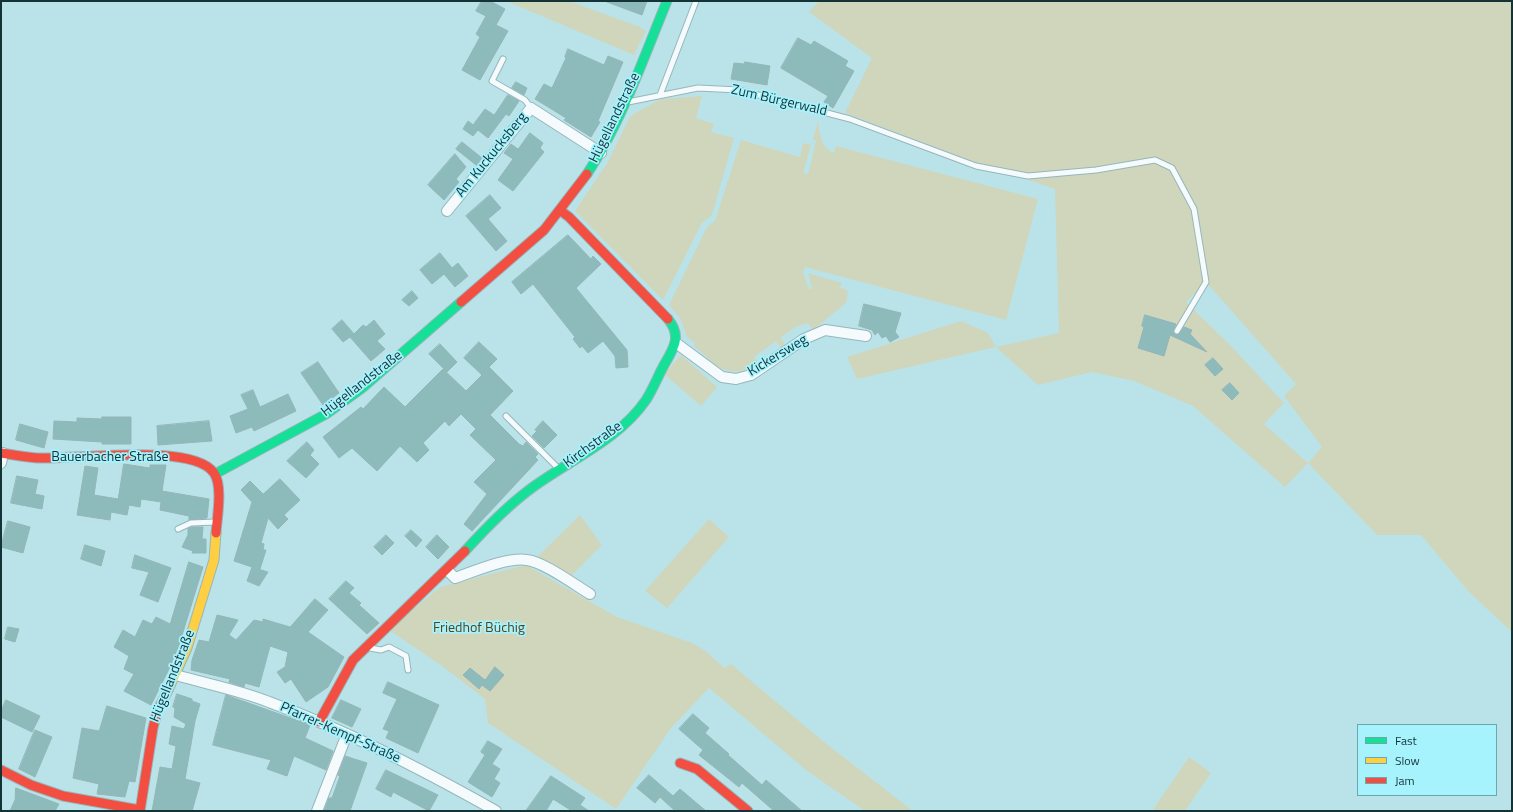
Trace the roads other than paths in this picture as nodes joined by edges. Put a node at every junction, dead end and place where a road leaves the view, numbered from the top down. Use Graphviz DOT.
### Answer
graph roads {
  1 [pos="667,1"];
  2 [pos="696,1"];
  3 [pos="503,59"];
  4 [pos="660,95"];
  5 [pos="625,102"];
  6 [pos="531,108"];
  7 [pos="601,153"];
  8 [pos="447,211"];
  9 [pos="561,211"];
  10 [pos="1178,331"];
  11 [pos="866,336"];
  12 [pos="676,343"];
  13 [pos="506,416"];
  14 [pos="2,456"];
  15 [pos="560,469"];
  16 [pos="215,474"];
  17 [pos="217,522"];
  18 [pos="178,529"];
  19 [pos="447,570"];
  20 [pos="590,594"];
  21 [pos="365,648"];
  22 [pos="408,670"];
  23 [pos="176,675"];
  24 [pos="319,722"];
  25 [pos="347,734"];
  26 [pos="680,763"];
  27 [pos="1,770"];
  28 [pos="140,810"];
  29 [pos="317,811"];
  30 [pos="496,811"];
  31 [pos="748,811"];
  1 -- 5 [label="street, Hügellandstraße"];
  2 -- 4 [label="lane"];
  3 -- 6 [label="lane"];
  4 -- 5 [label="lane, Zum Bürgerwald"];
  4 -- 10 [label="lane, Zum Bürgerwald"];
  5 -- 7 [label="street, Hügellandstraße"];
  6 -- 7 [label="street, Am Kuckucksberg"];
  6 -- 8 [label="street, Am Kuckucksberg"];
  7 -- 9 [label="street, Hügellandstraße"];
  9 -- 12 [label="street"];
  9 -- 16 [label="street, Hügellandstraße"];
  11 -- 12 [label="street, Kickersweg"];
  12 -- 15 [label="street, Kirchstraße"];
  13 -- 15 [label="lane"];
  14 -- 16 [label="street, Bauerbacher Straße"];
  15 -- 19 [label="street, Kirchstraße"];
  16 -- 17 [label="street, Hügellandstraße"];
  17 -- 18 [label="lane"];
  17 -- 23 [label="street, Hügellandstraße"];
  19 -- 20 [label="street"];
  19 -- 21 [label="street, Kirchstraße"];
  21 -- 22 [label="lane"];
  21 -- 24 [label="street, Kirchstraße"];
  23 -- 24 [label="street, Pfarrer-Kempf-Straße"];
  23 -- 28 [label="street, Hügellandstraße"];
  24 -- 25 [label="street, Pfarrer-Kempf-Straße"];
  25 -- 29 [label="street"];
  25 -- 30 [label="street, Pfarrer-Kempf-Straße"];
  26 -- 31 [label="street"];
  27 -- 28 [label="street"];
}
